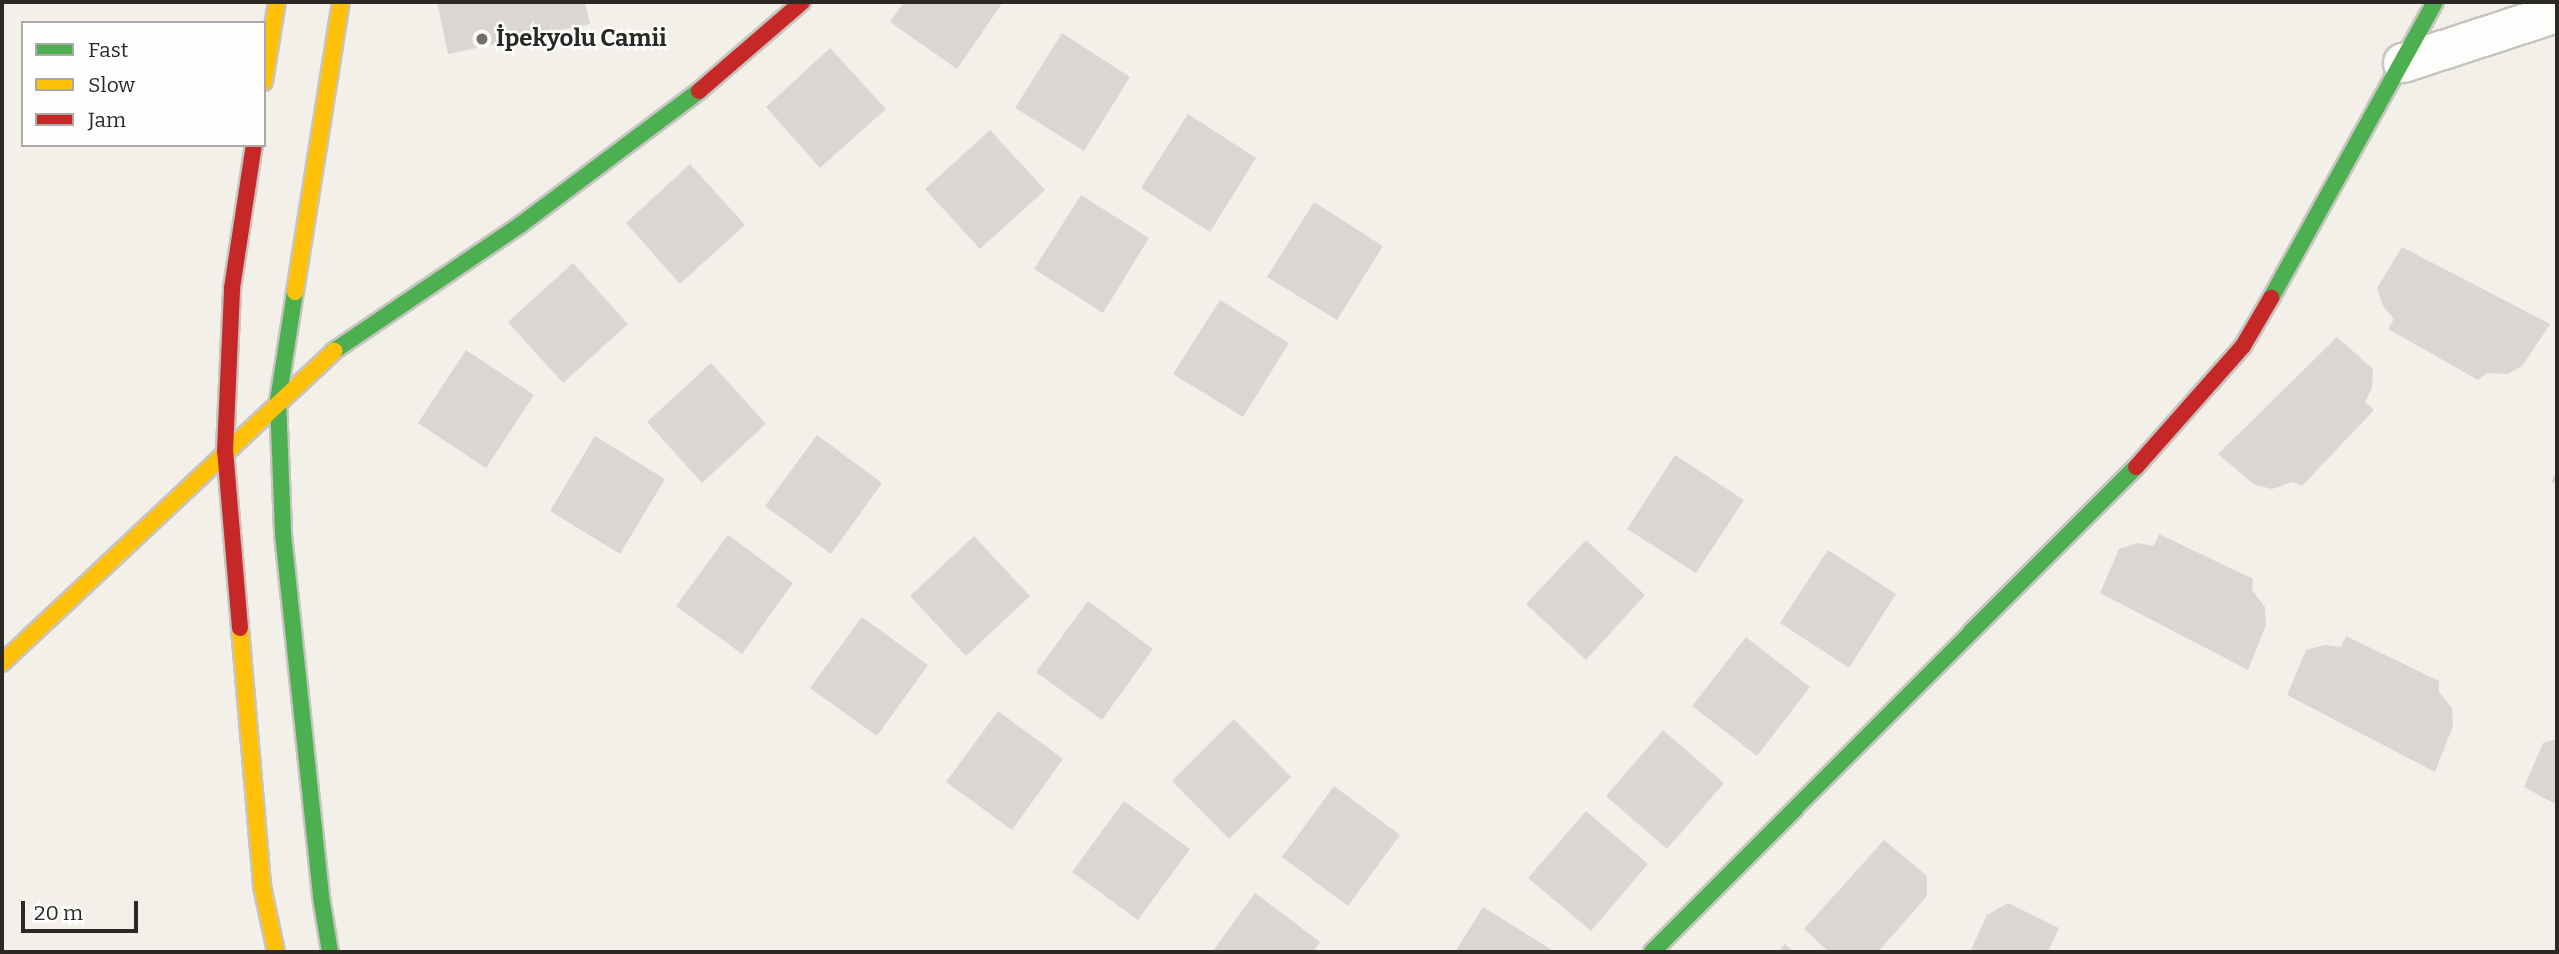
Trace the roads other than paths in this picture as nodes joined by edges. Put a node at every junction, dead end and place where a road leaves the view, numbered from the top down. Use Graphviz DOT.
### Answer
graph roads {
  1 [pos="277,2"];
  2 [pos="341,2"];
  3 [pos="802,2"];
  4 [pos="2435,2"];
  5 [pos="2557,13"];
  6 [pos="2403,63"];
  7 [pos="266,70"];
  8 [pos="254,147"];
  9 [pos="278,401"];
  10 [pos="225,451"];
  11 [pos="2,663"];
  12 [pos="276,952"];
  13 [pos="330,952"];
  14 [pos="1652,952"];
  1 -- 7 [label="street"];
  2 -- 9 [label="street"];
  3 -- 9 [label="street"];
  4 -- 6 [label="street"];
  5 -- 6 [label="street"];
  6 -- 14 [label="street"];
  8 -- 10 [label="street"];
  9 -- 10 [label="street"];
  9 -- 13 [label="street"];
  10 -- 11 [label="street"];
  10 -- 12 [label="street"];
}
